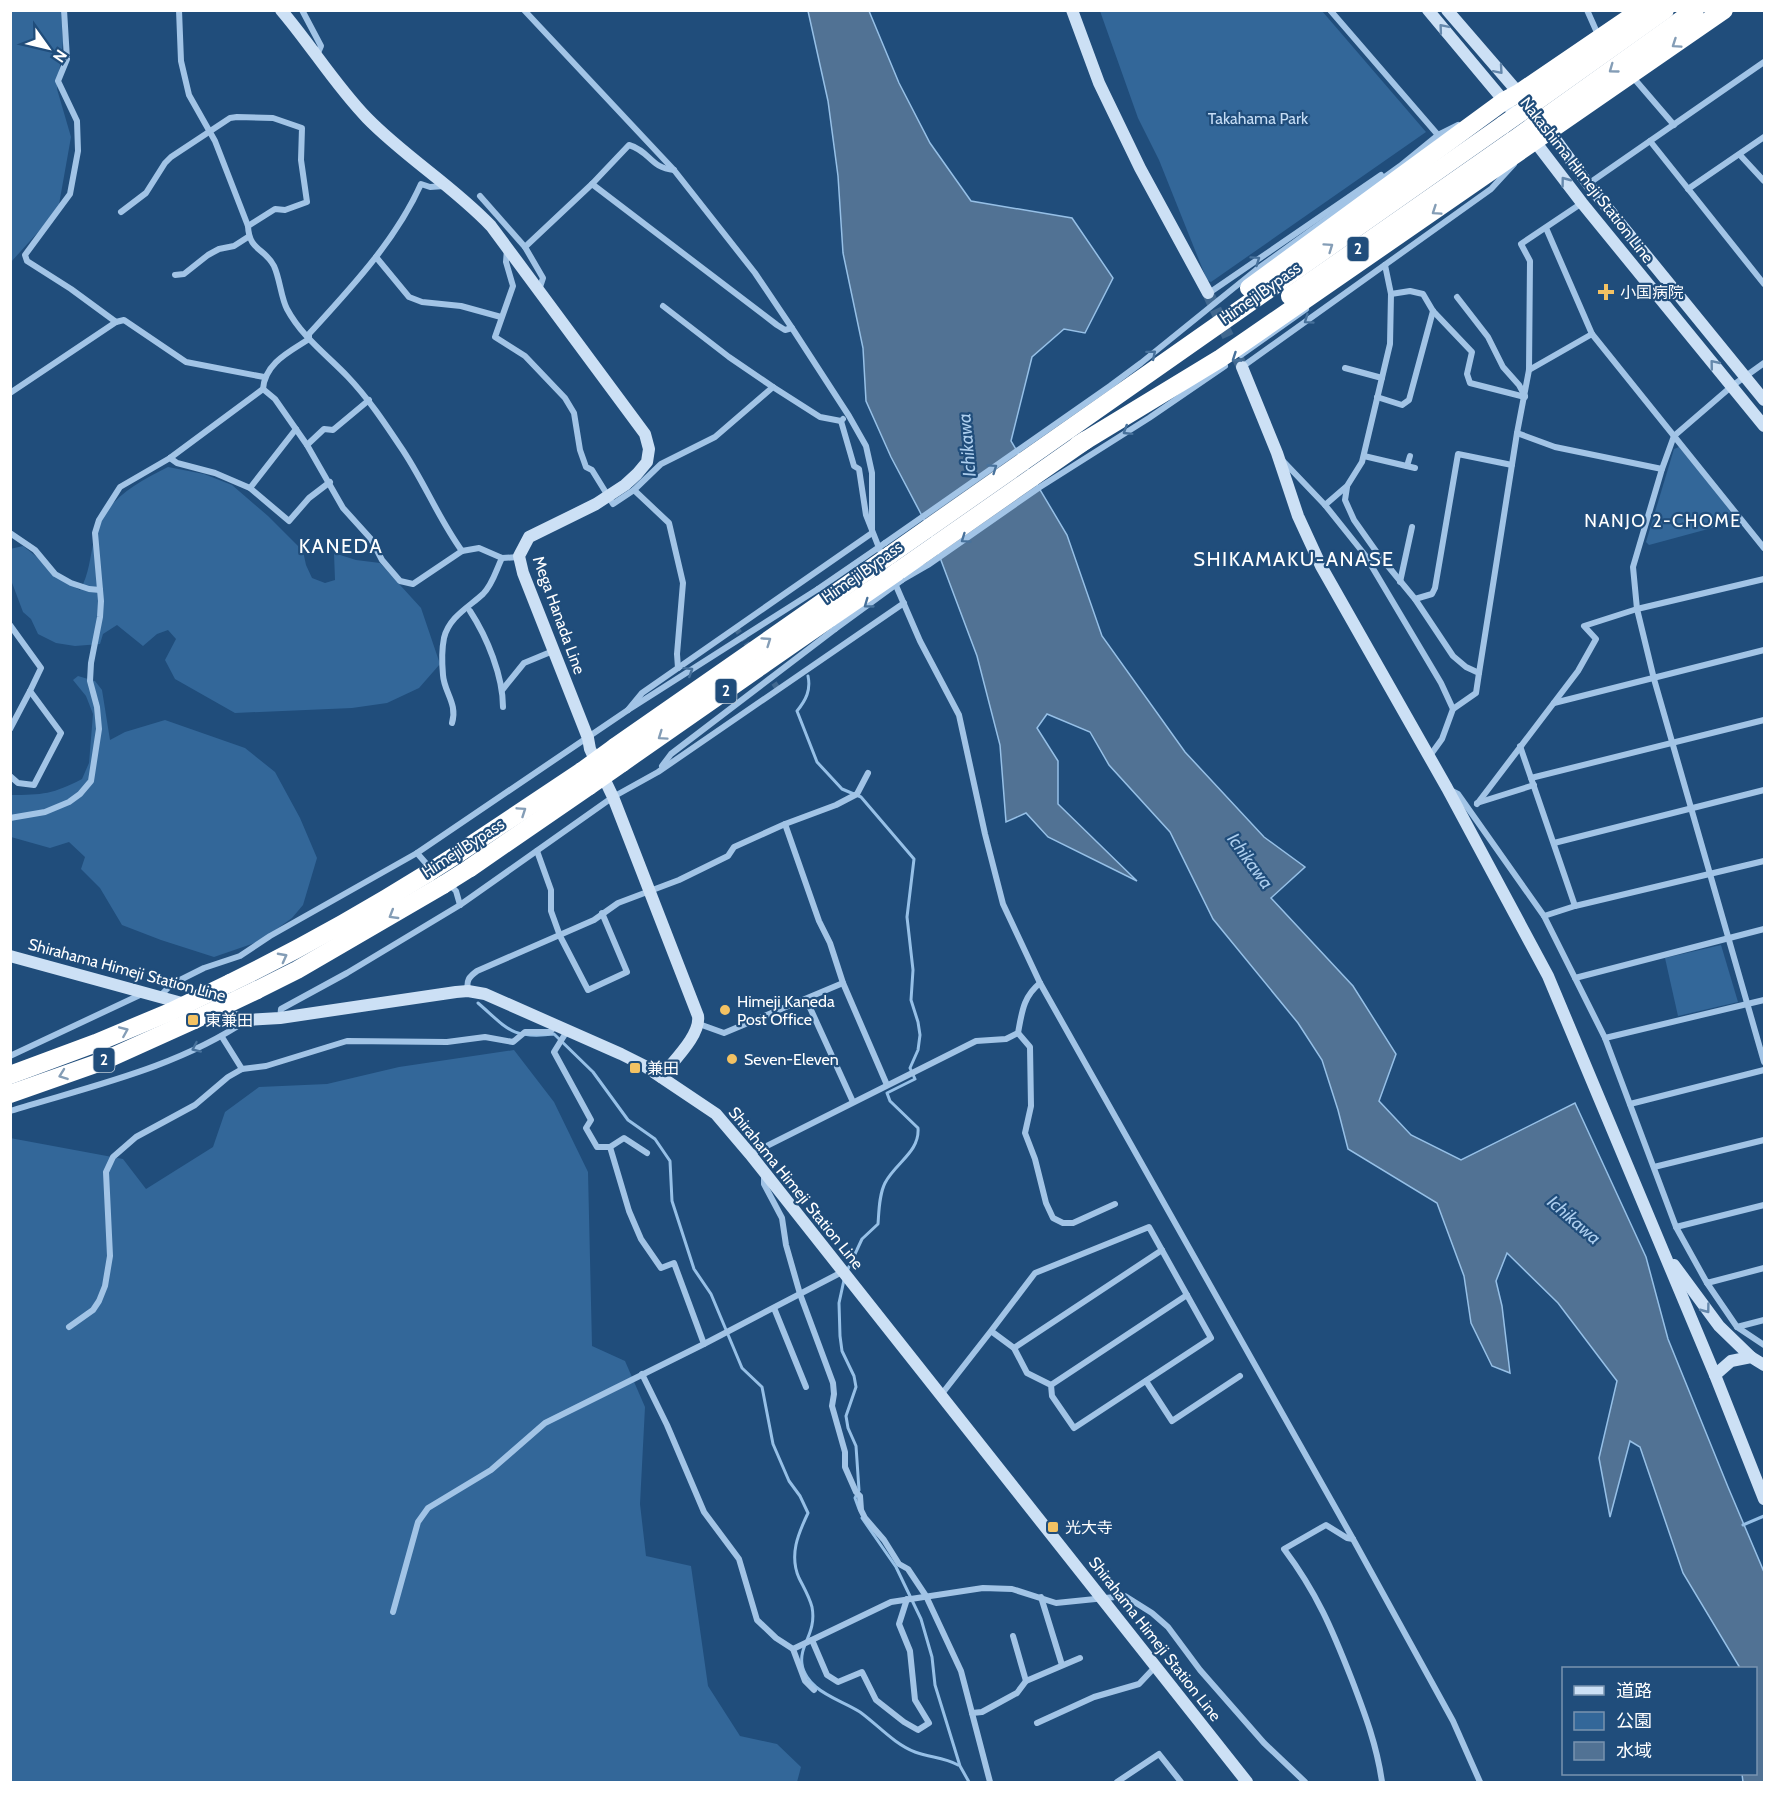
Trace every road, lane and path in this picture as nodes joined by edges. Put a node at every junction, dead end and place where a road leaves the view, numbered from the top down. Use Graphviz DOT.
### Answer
graph roads {
  1 [pos="64,10"];
  2 [pos="179,10"];
  3 [pos="281,10"];
  4 [pos="302,10"];
  5 [pos="524,10"];
  6 [pos="1072,10"];
  7 [pos="1330,10"];
  8 [pos="1428,10"];
  9 [pos="1447,10"];
  10 [pos="1587,10"];
  11 [pos="1665,10"];
  12 [pos="1695,10"];
  13 [pos="1724,10"];
  14 [pos="1632,13"];
  15 [pos="1600,40"];
  16 [pos="317,56"];
  17 [pos="1764,62"];
  18 [pos="1631,74"];
  19 [pos="1511,97"];
  20 [pos="1674,125"];
  21 [pos="210,133"];
  22 [pos="1438,135"];
  23 [pos="1543,137"];
  24 [pos="1764,137"];
  25 [pos="1650,141"];
  26 [pos="1740,155"];
  27 [pos="1400,166"];
  28 [pos="674,170"];
  29 [pos="1764,181"];
  30 [pos="592,184"];
  31 [pos="1588,184"];
  32 [pos="446,186"];
  33 [pos="1688,189"];
  34 [pos="480,196"];
  35 [pos="1582,203"];
  36 [pos="121,212"];
  37 [pos="494,220"];
  38 [pos="248,226"];
  39 [pos="1546,228"];
  40 [pos="248,237"];
  41 [pos="1310,244"];
  42 [pos="507,245"];
  43 [pos="525,246"];
  44 [pos="376,257"];
  45 [pos="1385,265"];
  46 [pos="1352,269"];
  47 [pos="1256,270"];
  48 [pos="175,275"];
  49 [pos="1764,284"];
  50 [pos="538,292"];
  51 [pos="1208,293"];
  52 [pos="1391,294"];
  53 [pos="1457,297"];
  54 [pos="663,306"];
  55 [pos="1433,311"];
  56 [pos="501,317"];
  57 [pos="116,322"];
  58 [pos="792,328"];
  59 [pos="1192,333"];
  60 [pos="1592,334"];
  61 [pos="309,339"];
  62 [pos="1241,362"];
  63 [pos="1230,363"];
  64 [pos="1764,363"];
  65 [pos="1207,367"];
  66 [pos="1345,368"];
  67 [pos="1529,370"];
  68 [pos="1746,376"];
  69 [pos="264,377"];
  70 [pos="1382,378"];
  71 [pos="1732,386"];
  72 [pos="772,387"];
  73 [pos="263,389"];
  74 [pos="10,393"];
  75 [pos="1525,397"];
  76 [pos="1377,398"];
  77 [pos="369,400"];
  78 [pos="1764,400"];
  79 [pos="849,416"];
  80 [pos="841,421"];
  81 [pos="1764,426"];
  82 [pos="296,429"];
  83 [pos="1517,433"];
  84 [pos="1674,436"];
  85 [pos="307,445"];
  86 [pos="1277,453"];
  87 [pos="1364,456"];
  88 [pos="1410,456"];
  89 [pos="170,458"];
  90 [pos="1512,465"];
  91 [pos="1407,466"];
  92 [pos="1414,468"];
  93 [pos="1662,469"];
  94 [pos="330,482"];
  95 [pos="1347,486"];
  96 [pos="250,488"];
  97 [pos="634,490"];
  98 [pos="608,496"];
  99 [pos="1325,505"];
  100 [pos="1412,527"];
  101 [pos="10,533"];
  102 [pos="872,533"];
  103 [pos="920,545"];
  104 [pos="1764,548"];
  105 [pos="462,551"];
  106 [pos="519,556"];
  107 [pos="502,558"];
  108 [pos="892,564"];
  109 [pos="1764,579"];
  110 [pos="1400,582"];
  111 [pos="100,590"];
  112 [pos="1414,599"];
  113 [pos="904,603"];
  114 [pos="1637,609"];
  115 [pos="827,610"];
  116 [pos="470,611"];
  117 [pos="11,628"];
  118 [pos="1764,650"];
  119 [pos="554,651"];
  120 [pos="678,668"];
  121 [pos="1479,673"];
  122 [pos="1654,679"];
  123 [pos="503,689"];
  124 [pos="30,691"];
  125 [pos="1554,703"];
  126 [pos="503,707"];
  127 [pos="1454,709"];
  128 [pos="628,710"];
  129 [pos="1764,720"];
  130 [pos="452,723"];
  131 [pos="10,729"];
  132 [pos="588,738"];
  133 [pos="1672,743"];
  134 [pos="1520,746"];
  135 [pos="1429,757"];
  136 [pos="658,772"];
  137 [pos="868,772"];
  138 [pos="10,776"];
  139 [pos="585,778"];
  140 [pos="1533,782"];
  141 [pos="1447,788"];
  142 [pos="1764,790"];
  143 [pos="613,797"];
  144 [pos="1477,804"];
  145 [pos="1691,808"];
  146 [pos="1469,809"];
  147 [pos="10,818"];
  148 [pos="785,824"];
  149 [pos="1554,843"];
  150 [pos="537,851"];
  151 [pos="417,853"];
  152 [pos="1764,861"];
  153 [pos="1710,874"];
  154 [pos="650,891"];
  155 [pos="460,905"];
  156 [pos="1575,906"];
  157 [pos="602,913"];
  158 [pos="1544,916"];
  159 [pos="1764,929"];
  160 [pos="560,936"];
  161 [pos="1729,937"];
  162 [pos="10,956"];
  163 [pos="1575,978"];
  164 [pos="843,983"];
  165 [pos="1040,983"];
  166 [pos="468,991"];
  167 [pos="143,993"];
  168 [pos="806,999"];
  169 [pos="1764,1000"];
  170 [pos="1749,1004"];
  171 [pos="164,1005"];
  172 [pos="280,1018"];
  173 [pos="247,1020"];
  174 [pos="699,1024"];
  175 [pos="1018,1033"];
  176 [pos="561,1034"];
  177 [pos="222,1037"];
  178 [pos="1605,1038"];
  179 [pos="10,1056"];
  180 [pos="1764,1062"];
  181 [pos="242,1069"];
  182 [pos="1764,1070"];
  183 [pos="10,1075"];
  184 [pos="661,1077"];
  185 [pos="887,1085"];
  186 [pos="10,1094"];
  187 [pos="853,1102"];
  188 [pos="1630,1104"];
  189 [pos="10,1111"];
  190 [pos="1764,1140"];
  191 [pos="610,1147"];
  192 [pos="647,1153"];
  193 [pos="750,1154"];
  194 [pos="1654,1167"];
  195 [pos="764,1171"];
  196 [pos="1115,1204"];
  197 [pos="1764,1205"];
  198 [pos="793,1209"];
  199 [pos="782,1218"];
  200 [pos="1676,1227"];
  201 [pos="1659,1245"];
  202 [pos="1162,1250"];
  203 [pos="1764,1268"];
  204 [pos="845,1275"];
  205 [pos="1707,1283"];
  206 [pos="800,1294"];
  207 [pos="1187,1295"];
  208 [pos="774,1308"];
  209 [pos="1764,1320"];
  210 [pos="69,1327"];
  211 [pos="1737,1327"];
  212 [pos="992,1331"];
  213 [pos="704,1344"];
  214 [pos="1764,1345"];
  215 [pos="1014,1348"];
  216 [pos="1751,1357"];
  217 [pos="1764,1365"];
  218 [pos="642,1374"];
  219 [pos="1715,1375"];
  220 [pos="1240,1376"];
  221 [pos="1146,1381"];
  222 [pos="1051,1385"];
  223 [pos="806,1387"];
  224 [pos="940,1395"];
  225 [pos="1764,1499"];
  226 [pos="1353,1539"];
  227 [pos="926,1596"];
  228 [pos="1041,1597"];
  229 [pos="1101,1598"];
  230 [pos="907,1599"];
  231 [pos="393,1612"];
  232 [pos="1013,1636"];
  233 [pos="812,1640"];
  234 [pos="793,1649"];
  235 [pos="1080,1658"];
  236 [pos="1062,1665"];
  237 [pos="1156,1667"];
  238 [pos="1026,1681"];
  239 [pos="814,1690"];
  240 [pos="972,1713"];
  241 [pos="1037,1723"];
  242 [pos="990,1782"];
  243 [pos="1117,1782"];
  244 [pos="1181,1782"];
  245 [pos="1247,1782"];
  246 [pos="1305,1782"];
  247 [pos="1382,1782"];
  248 [pos="1480,1782"];
  1 -- 57 [label="street"];
  2 -- 21 [label="street"];
  3 -- 16 [label="main road, Mega Hanada Line"];
  4 -- 16 [label="street"];
  5 -- 28 [label="street"];
  6 -- 51 [label="main road"];
  7 -- 22 [label="street"];
  19 -- 8 [label="main road, Nakashima Himeji Station Line, one-way"];
  9 -- 19 [label="main road, Nakashima Himeji Station Line, one-way"];
  10 -- 15 [label="street"];
  59 -- 11 [label="highway, Himeji Bypass / 2, one-way, bridge"];
  12 -- 65 [label="highway, Himeji Bypass / 2, one-way, bridge"];
  13 -- 18 [label="highway, one-way"];
  14 -- 15 [label="highway"];
  15 -- 19 [label="highway"];
  16 -- 32 [label="main road, Mega Hanada Line"];
  17 -- 20 [label="street"];
  18 -- 20 [label="street"];
  18 -- 23 [label="highway"];
  19 -- 22 [label="street"];
  19 -- 23 [label="main road, Nakashima Himeji Station Line"];
  19 -- 23 [label="main road, Nakashima Himeji Station Line"];
  19 -- 41 [label="highway"];
  20 -- 25 [label="street"];
  21 -- 36 [label="street"];
  21 -- 38 [label="street"];
  21 -- 38 [label="street"];
  22 -- 27 [label="street"];
  23 -- 31 [label="main road, Nakashima Himeji Station Line"];
  35 -- 23 [label="main road, Nakashima Himeji Station Line, one-way"];
  23 -- 45 [label="street"];
  23 -- 46 [label="highway, one-way"];
  24 -- 26 [label="street"];
  25 -- 31 [label="street"];
  25 -- 33 [label="street"];
  26 -- 29 [label="street"];
  26 -- 33 [label="street"];
  27 -- 47 [label="street"];
  51 -- 27 [label="street, one-way"];
  28 -- 30 [label="street"];
  28 -- 58 [label="street"];
  30 -- 43 [label="street"];
  30 -- 58 [label="street"];
  31 -- 68 [label="main road, Nakashima Himeji Station Line"];
  32 -- 37 [label="main road, Mega Hanada Line"];
  32 -- 44 [label="street"];
  33 -- 49 [label="street"];
  34 -- 37 [label="street"];
  35 -- 39 [label="street"];
  71 -- 35 [label="main road, Nakashima Himeji Station Line, one-way"];
  37 -- 42 [label="main road, Mega Hanada Line"];
  37 -- 43 [label="street"];
  38 -- 40 [label="street"];
  39 -- 60 [label="street"];
  39 -- 67 [label="street"];
  40 -- 48 [label="street"];
  40 -- 61 [label="street"];
  41 -- 47 [label="highway"];
  41 -- 59 [label="highway"];
  42 -- 50 [label="main road, Mega Hanada Line"];
  42 -- 56 [label="street"];
  43 -- 50 [label="street"];
  44 -- 56 [label="street"];
  44 -- 61 [label="street"];
  45 -- 52 [label="street"];
  45 -- 62 [label="street, one-way"];
  46 -- 62 [label="street, one-way"];
  46 -- 65 [label="highway"];
  47 -- 59 [label="street"];
  50 -- 98 [label="main road, Mega Hanada Line"];
  52 -- 55 [label="street"];
  52 -- 70 [label="street"];
  53 -- 75 [label="street"];
  54 -- 72 [label="street"];
  55 -- 75 [label="street"];
  55 -- 76 [label="street"];
  56 -- 98 [label="street"];
  57 -- 69 [label="street"];
  57 -- 74 [label="street"];
  58 -- 79 [label="street"];
  59 -- 103 [label="highway, Himeji Bypass / 2"];
  103 -- 59 [label="street, one-way"];
  60 -- 67 [label="street"];
  60 -- 84 [label="street"];
  61 -- 69 [label="street"];
  61 -- 77 [label="street"];
  62 -- 86 [label="main road"];
  63 -- 65 [label="street"];
  64 -- 68 [label="street"];
  65 -- 103 [label="highway, Himeji Bypass / 2"];
  65 -- 103 [label="street, one-way"];
  66 -- 70 [label="street"];
  67 -- 75 [label="street"];
  68 -- 71 [label="street"];
  68 -- 78 [label="main road, Nakashima Himeji Station Line"];
  69 -- 73 [label="street"];
  70 -- 76 [label="street"];
  71 -- 81 [label="main road, Nakashima Himeji Station Line"];
  71 -- 84 [label="street"];
  72 -- 80 [label="street"];
  72 -- 97 [label="street"];
  73 -- 82 [label="street"];
  73 -- 89 [label="street"];
  75 -- 83 [label="street"];
  76 -- 87 [label="street"];
  77 -- 85 [label="street"];
  77 -- 105 [label="street"];
  79 -- 80 [label="street"];
  79 -- 102 [label="street"];
  80 -- 102 [label="street"];
  82 -- 85 [label="street"];
  82 -- 96 [label="street"];
  83 -- 90 [label="street"];
  83 -- 93 [label="street"];
  84 -- 93 [label="street"];
  84 -- 104 [label="street"];
  85 -- 94 [label="street"];
  86 -- 99 [label="street"];
  86 -- 135 [label="main road"];
  87 -- 91 [label="street"];
  87 -- 95 [label="street"];
  88 -- 91 [label="street"];
  89 -- 96 [label="street"];
  89 -- 111 [label="street"];
  90 -- 112 [label="street"];
  90 -- 121 [label="street"];
  91 -- 92 [label="street"];
  93 -- 114 [label="street"];
  94 -- 96 [label="street"];
  94 -- 105 [label="street"];
  95 -- 99 [label="street"];
  95 -- 110 [label="street"];
  97 -- 98 [label="street"];
  97 -- 120 [label="street"];
  98 -- 106 [label="main road, Mega Hanada Line"];
  99 -- 127 [label="street"];
  100 -- 110 [label="street"];
  101 -- 111 [label="street"];
  102 -- 108 [label="street"];
  102 -- 120 [label="street"];
  103 -- 108 [label="highway, Himeji Bypass / 2"];
  103 -- 108 [label="street"];
  105 -- 107 [label="street"];
  106 -- 107 [label="street"];
  106 -- 119 [label="main road, Mega Hanada Line"];
  107 -- 130 [label="street"];
  108 -- 113 [label="street"];
  108 -- 115 [label="highway, Himeji Bypass / 2, bridge"];
  108 -- 115 [label="street, one-way, bridge"];
  109 -- 114 [label="street"];
  110 -- 112 [label="street"];
  111 -- 147 [label="street"];
  112 -- 121 [label="street"];
  113 -- 136 [label="street"];
  113 -- 165 [label="street"];
  114 -- 122 [label="street"];
  114 -- 125 [label="street"];
  128 -- 115 [label="street, one-way"];
  115 -- 136 [label="street"];
  115 -- 139 [label="highway, Himeji Bypass / 2, bridge"];
  116 -- 123 [label="street"];
  117 -- 124 [label="street"];
  118 -- 122 [label="street"];
  119 -- 123 [label="street"];
  119 -- 132 [label="main road, Mega Hanada Line"];
  120 -- 128 [label="street"];
  121 -- 127 [label="street"];
  122 -- 125 [label="street"];
  122 -- 133 [label="street"];
  123 -- 126 [label="street"];
  124 -- 131 [label="street"];
  124 -- 138 [label="street"];
  125 -- 134 [label="street"];
  127 -- 135 [label="street"];
  128 -- 132 [label="street"];
  129 -- 133 [label="street"];
  132 -- 143 [label="main road, Mega Hanada Line"];
  132 -- 151 [label="street"];
  133 -- 140 [label="street"];
  133 -- 145 [label="street"];
  134 -- 140 [label="street"];
  134 -- 144 [label="street"];
  135 -- 141 [label="main road"];
  136 -- 143 [label="street"];
  137 -- 148 [label="street"];
  171 -- 139 [label="highway, Himeji Bypass / 2, one-way, bridge"];
  139 -- 186 [label="highway, Himeji Bypass / 2, one-way, bridge"];
  140 -- 144 [label="street"];
  140 -- 149 [label="street"];
  141 -- 146 [label="street"];
  141 -- 201 [label="main road"];
  142 -- 145 [label="street"];
  143 -- 150 [label="street"];
  143 -- 154 [label="main road, Mega Hanada Line"];
  144 -- 146 [label="street"];
  145 -- 149 [label="street"];
  145 -- 153 [label="street"];
  146 -- 158 [label="street"];
  148 -- 154 [label="street"];
  148 -- 164 [label="street"];
  149 -- 156 [label="street"];
  150 -- 155 [label="street"];
  150 -- 160 [label="street"];
  151 -- 155 [label="street"];
  151 -- 171 [label="street"];
  152 -- 153 [label="street"];
  153 -- 156 [label="street"];
  153 -- 161 [label="street"];
  154 -- 157 [label="street"];
  154 -- 174 [label="main road, Mega Hanada Line"];
  155 -- 172 [label="street"];
  156 -- 158 [label="street"];
  157 -- 160 [label="street"];
  157 -- 160 [label="street"];
  158 -- 163 [label="street"];
  159 -- 161 [label="street"];
  160 -- 166 [label="street"];
  161 -- 163 [label="street"];
  161 -- 170 [label="street"];
  162 -- 167 [label="main road, Shirahama Himeji Station Line"];
  163 -- 178 [label="street"];
  164 -- 168 [label="street"];
  164 -- 185 [label="street"];
  165 -- 175 [label="street"];
  165 -- 226 [label="street"];
  166 -- 172 [label="main road, Shirahama Himeji Station Line"];
  166 -- 176 [label="main road, Shirahama Himeji Station Line"];
  167 -- 171 [label="main road, Shirahama Himeji Station Line"];
  167 -- 179 [label="street"];
  168 -- 174 [label="street"];
  168 -- 187 [label="street"];
  169 -- 170 [label="street"];
  170 -- 178 [label="street"];
  170 -- 180 [label="street"];
  171 -- 173 [label="main road, Shirahama Himeji Station Line"];
  183 -- 171 [label="highway, Himeji Bypass / 2, one-way"];
  172 -- 173 [label="main road, Shirahama Himeji Station Line"];
  173 -- 177 [label="street"];
  174 -- 184 [label="main road"];
  175 -- 185 [label="street"];
  175 -- 196 [label="street"];
  176 -- 181 [label="street"];
  176 -- 184 [label="main road, Shirahama Himeji Station Line"];
  176 -- 191 [label="street"];
  177 -- 181 [label="street"];
  177 -- 189 [label="street, one-way"];
  178 -- 188 [label="street"];
  181 -- 210 [label="street"];
  182 -- 188 [label="street"];
  184 -- 193 [label="main road, Shirahama Himeji Station Line"];
  185 -- 187 [label="street"];
  187 -- 193 [label="street"];
  188 -- 194 [label="street"];
  190 -- 194 [label="street"];
  191 -- 192 [label="street"];
  191 -- 213 [label="street"];
  193 -- 195 [label="main road, Shirahama Himeji Station Line"];
  194 -- 200 [label="street"];
  195 -- 198 [label="main road, Shirahama Himeji Station Line"];
  195 -- 199 [label="street"];
  197 -- 200 [label="street"];
  198 -- 199 [label="street"];
  198 -- 204 [label="main road, Shirahama Himeji Station Line"];
  199 -- 206 [label="street"];
  200 -- 205 [label="street"];
  201 -- 216 [label="main road, one-way"];
  201 -- 219 [label="main road"];
  202 -- 207 [label="street"];
  202 -- 212 [label="street"];
  202 -- 215 [label="street"];
  203 -- 205 [label="street"];
  204 -- 206 [label="street"];
  204 -- 224 [label="main road, Shirahama Himeji Station Line"];
  205 -- 211 [label="street"];
  206 -- 208 [label="street"];
  206 -- 227 [label="street"];
  207 -- 221 [label="street"];
  207 -- 222 [label="street"];
  208 -- 213 [label="street"];
  208 -- 223 [label="street"];
  209 -- 211 [label="street"];
  211 -- 214 [label="street"];
  212 -- 215 [label="street"];
  212 -- 224 [label="street"];
  213 -- 218 [label="street"];
  215 -- 222 [label="street"];
  216 -- 217 [label="main road"];
  216 -- 219 [label="main road"];
  218 -- 231 [label="street"];
  218 -- 234 [label="street"];
  219 -- 225 [label="main road"];
  220 -- 221 [label="street"];
  221 -- 222 [label="street"];
  224 -- 229 [label="main road, Shirahama Himeji Station Line"];
  226 -- 247 [label="street"];
  226 -- 248 [label="street"];
  227 -- 228 [label="street"];
  227 -- 230 [label="street"];
  227 -- 240 [label="street"];
  228 -- 229 [label="street"];
  228 -- 236 [label="street"];
  229 -- 237 [label="main road, Shirahama Himeji Station Line"];
  229 -- 246 [label="street"];
  230 -- 233 [label="street"];
  230 -- 233 [label="street"];
  232 -- 238 [label="street"];
  233 -- 234 [label="street"];
  234 -- 239 [label="street"];
  235 -- 236 [label="street"];
  236 -- 238 [label="street"];
  237 -- 241 [label="street"];
  237 -- 245 [label="main road, Shirahama Himeji Station Line"];
  238 -- 240 [label="street"];
  240 -- 242 [label="street"];
  243 -- 244 [label="street"];
}
